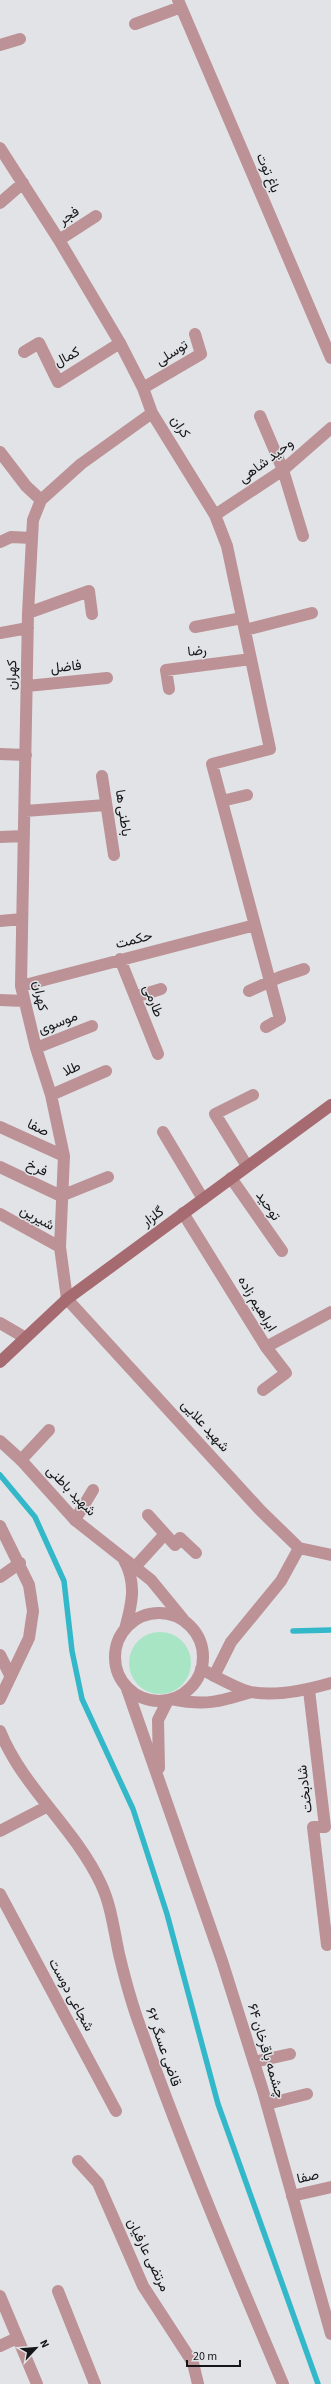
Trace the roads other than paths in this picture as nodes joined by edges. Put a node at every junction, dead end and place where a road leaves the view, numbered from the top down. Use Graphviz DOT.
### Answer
graph roads {
  1 [pos="180,4"];
  2 [pos="135,24"];
  3 [pos="20,39"];
  4 [pos="0,45"];
  5 [pos="1,152"];
  6 [pos="23,183"];
  7 [pos="0,203"];
  8 [pos="96,216"];
  9 [pos="59,240"];
  10 [pos="195,334"];
  11 [pos="120,344"];
  12 [pos="24,352"];
  13 [pos="331,358"];
  14 [pos="144,388"];
  15 [pos="152,413"];
  16 [pos="260,416"];
  17 [pos="331,428"];
  18 [pos="0,452"];
  19 [pos="283,470"];
  20 [pos="41,500"];
  21 [pos="215,515"];
  22 [pos="302,536"];
  23 [pos="32,538"];
  24 [pos="0,542"];
  25 [pos="28,613"];
  26 [pos="312,613"];
  27 [pos="92,614"];
  28 [pos="242,618"];
  29 [pos="195,627"];
  30 [pos="28,628"];
  31 [pos="244,630"];
  32 [pos="0,633"];
  33 [pos="251,659"];
  34 [pos="107,678"];
  35 [pos="27,686"];
  36 [pos="169,689"];
  37 [pos="0,754"];
  38 [pos="26,754"];
  39 [pos="102,776"];
  40 [pos="247,795"];
  41 [pos="222,801"];
  42 [pos="106,806"];
  43 [pos="25,811"];
  44 [pos="24,836"];
  45 [pos="0,837"];
  46 [pos="114,855"];
  47 [pos="22,918"];
  48 [pos="0,921"];
  49 [pos="255,925"];
  50 [pos="120,959"];
  51 [pos="304,969"];
  52 [pos="270,983"];
  53 [pos="21,986"];
  54 [pos="161,989"];
  55 [pos="249,991"];
  56 [pos="135,997"];
  57 [pos="0,1000"];
  58 [pos="24,1001"];
  59 [pos="92,1026"];
  60 [pos="266,1027"];
  61 [pos="36,1048"];
  62 [pos="158,1054"];
  63 [pos="106,1071"];
  64 [pos="51,1095"];
  65 [pos="253,1095"];
  66 [pos="331,1105"];
  67 [pos="0,1127"];
  68 [pos="163,1132"];
  69 [pos="64,1156"];
  70 [pos="246,1166"];
  71 [pos="0,1167"];
  72 [pos="108,1177"];
  73 [pos="231,1178"];
  74 [pos="61,1196"];
  75 [pos="203,1199"];
  76 [pos="183,1213"];
  77 [pos="0,1214"];
  78 [pos="60,1247"];
  79 [pos="282,1251"];
  80 [pos="67,1298"];
  81 [pos="331,1312"];
  82 [pos="0,1323"];
  83 [pos="24,1337"];
  84 [pos="266,1348"];
  85 [pos="0,1362"];
  86 [pos="263,1390"];
  87 [pos="49,1430"];
  88 [pos="0,1441"];
  89 [pos="21,1460"];
  90 [pos="93,1490"];
  91 [pos="148,1515"];
  92 [pos="75,1520"];
  93 [pos="0,1526"];
  94 [pos="165,1534"];
  95 [pos="299,1548"];
  96 [pos="196,1553"];
  97 [pos="331,1555"];
  98 [pos="123,1557"];
  99 [pos="20,1563"];
  100 [pos="135,1567"];
  101 [pos="0,1577"];
  102 [pos="185,1622"];
  103 [pos="125,1629"];
  104 [pos="0,1655"];
  105 [pos="201,1669"];
  106 [pos="10,1675"];
  107 [pos="214,1676"];
  108 [pos="331,1683"];
  109 [pos="126,1686"];
  110 [pos="309,1690"];
  111 [pos="251,1692"];
  112 [pos="0,1699"];
  113 [pos="169,1700"];
  114 [pos="0,1731"];
  115 [pos="160,1781"];
  116 [pos="48,1806"];
  117 [pos="0,1831"];
  118 [pos="0,1894"];
  119 [pos="327,1945"];
  120 [pos="290,2054"];
  121 [pos="254,2062"];
  122 [pos="307,2094"];
  123 [pos="267,2104"];
  124 [pos="116,2111"];
  125 [pos="78,2161"];
  126 [pos="331,2187"];
  127 [pos="292,2196"];
  128 [pos="58,2291"];
  129 [pos="0,2296"];
  130 [pos="331,2334"];
  131 [pos="17,2338"];
  132 [pos="0,2346"];
  133 [pos="37,2384"];
  134 [pos="95,2384"];
  135 [pos="198,2384"];
  136 [pos="284,2384"];
  1 -- 2 [label="street"];
  1 -- 13 [label="street, باغ توت"];
  3 -- 4 [label="street"];
  5 -- 6 [label="street, کران"];
  6 -- 7 [label="street"];
  6 -- 9 [label="street, کران"];
  8 -- 9 [label="street, فجر"];
  9 -- 11 [label="street, کران"];
  10 -- 14 [label="street, توسلی"];
  11 -- 12 [label="street, کمال"];
  11 -- 14 [label="street, کران"];
  14 -- 15 [label="street, کران"];
  15 -- 20 [label="street, کهران"];
  15 -- 21 [label="street, کران"];
  16 -- 19 [label="street"];
  17 -- 19 [label="street, وحید شاهی"];
  18 -- 20 [label="street"];
  19 -- 21 [label="street, وحید شاهی"];
  19 -- 22 [label="street"];
  20 -- 23 [label="street, کهران"];
  21 -- 28 [label="street, کران"];
  23 -- 24 [label="street"];
  23 -- 25 [label="street, کهران"];
  25 -- 27 [label="street"];
  25 -- 30 [label="street, کهران"];
  26 -- 31 [label="street"];
  28 -- 29 [label="street"];
  28 -- 31 [label="street, کران"];
  30 -- 32 [label="street"];
  30 -- 35 [label="street, کهران"];
  31 -- 33 [label="street, کران"];
  33 -- 36 [label="street, رضا"];
  33 -- 41 [label="street, کران"];
  34 -- 35 [label="street, فاضل"];
  35 -- 38 [label="street, کهران"];
  37 -- 38 [label="street"];
  38 -- 43 [label="street, کهران"];
  39 -- 42 [label="street, باطنی ها"];
  40 -- 41 [label="street"];
  41 -- 49 [label="street"];
  42 -- 43 [label="street"];
  42 -- 46 [label="street, باطنی ها"];
  43 -- 44 [label="street, کهران"];
  44 -- 45 [label="street"];
  44 -- 47 [label="street, کهران"];
  47 -- 48 [label="street"];
  47 -- 53 [label="street, کهران"];
  49 -- 50 [label="street, حکمت"];
  49 -- 52 [label="street"];
  50 -- 53 [label="street, حکمت"];
  50 -- 56 [label="street, طارمی"];
  51 -- 52 [label="street"];
  52 -- 55 [label="street"];
  52 -- 60 [label="street"];
  53 -- 58 [label="street, کهران"];
  54 -- 56 [label="street"];
  56 -- 62 [label="street, طارمی"];
  57 -- 58 [label="street"];
  58 -- 61 [label="street, کهران"];
  59 -- 61 [label="street, موسوی"];
  61 -- 64 [label="street, کهران"];
  63 -- 64 [label="street, طلا"];
  64 -- 69 [label="street, کهران"];
  65 -- 70 [label="street"];
  66 -- 70 [label="main road, گلزار"];
  67 -- 69 [label="street, صفا"];
  68 -- 75 [label="street"];
  69 -- 74 [label="street, کهران"];
  70 -- 73 [label="main road, گلزار"];
  71 -- 74 [label="street, فرخ"];
  72 -- 74 [label="street"];
  73 -- 75 [label="main road, گلزار"];
  73 -- 79 [label="street, توحید"];
  74 -- 78 [label="street, کهران"];
  75 -- 76 [label="main road, گلزار"];
  76 -- 80 [label="main road, گلزار"];
  76 -- 84 [label="street, ابراهیم زاده"];
  77 -- 78 [label="street, شیرین"];
  78 -- 80 [label="street, کهران"];
  80 -- 83 [label="main road, گلزار"];
  80 -- 95 [label="street, شهید علایی"];
  81 -- 84 [label="street, ابراهیم زاده"];
  82 -- 83 [label="street"];
  83 -- 85 [label="main road, گلزار"];
  84 -- 86 [label="street"];
  87 -- 89 [label="street"];
  88 -- 89 [label="street, شهید باطنی"];
  89 -- 92 [label="street, شهید باطنی"];
  90 -- 92 [label="street"];
  91 -- 94 [label="street"];
  92 -- 98 [label="street, شهید باطنی"];
  93 -- 99 [label="street"];
  94 -- 96 [label="street"];
  94 -- 100 [label="street"];
  95 -- 97 [label="street"];
  95 -- 107 [label="street"];
  98 -- 100 [label="street, شهید باطنی"];
  98 -- 103 [label="street"];
  99 -- 101 [label="street"];
  99 -- 106 [label="street"];
  100 -- 102 [label="street, شهید باطنی"];
  102 -- 103 [label="street"];
  102 -- 105 [label="street"];
  103 -- 109 [label="street"];
  104 -- 106 [label="street"];
  105 -- 107 [label="street"];
  105 -- 113 [label="street"];
  106 -- 112 [label="street"];
  107 -- 111 [label="street"];
  108 -- 110 [label="street"];
  109 -- 113 [label="street"];
  109 -- 115 [label="street"];
  110 -- 111 [label="street"];
  110 -- 119 [label="street, شادبخت"];
  111 -- 113 [label="street"];
  113 -- 115 [label="street"];
  114 -- 116 [label="street, قاضی عسگر ۶۲"];
  115 -- 121 [label="street, چشمه باقرخان ۶۴"];
  116 -- 117 [label="street"];
  116 -- 136 [label="street, قاضی عسگر ۶۲"];
  118 -- 124 [label="street, شجاعی دوست"];
  120 -- 121 [label="street"];
  121 -- 123 [label="street, چشمه باقرخان ۶۴"];
  122 -- 123 [label="street"];
  123 -- 127 [label="street, چشمه باقرخان ۶۴"];
  125 -- 135 [label="street, مرتضی عارفیان"];
  126 -- 127 [label="street, صفا"];
  127 -- 130 [label="street, چشمه باقرخان ۶۴"];
  128 -- 134 [label="street"];
  129 -- 131 [label="street"];
  131 -- 132 [label="street"];
  131 -- 133 [label="street"];
}
